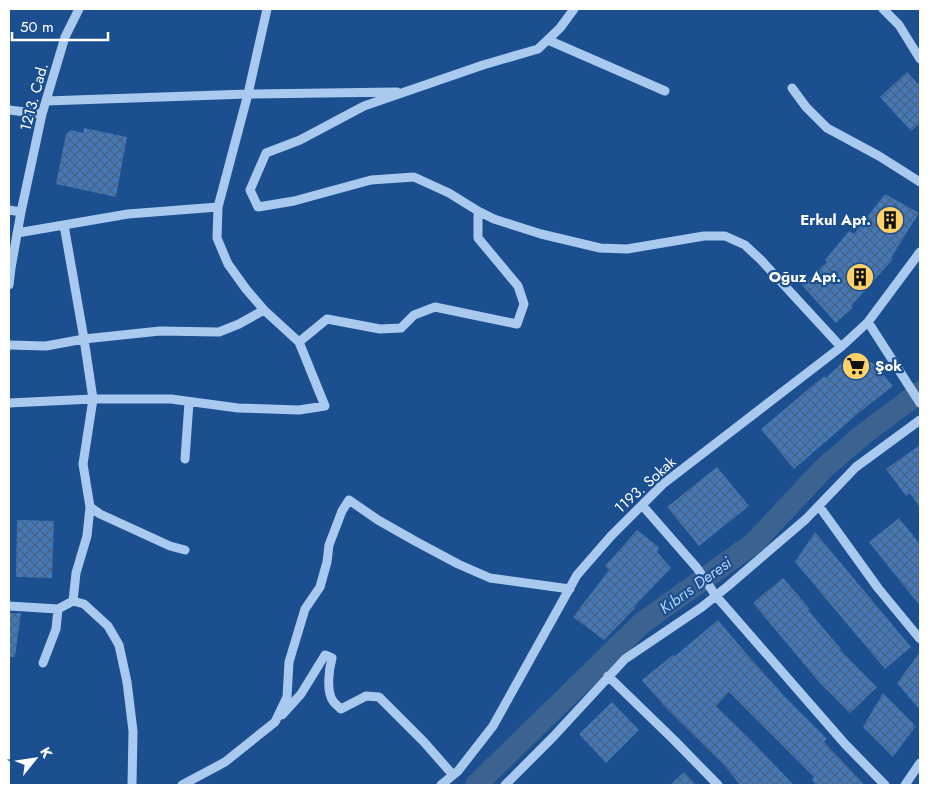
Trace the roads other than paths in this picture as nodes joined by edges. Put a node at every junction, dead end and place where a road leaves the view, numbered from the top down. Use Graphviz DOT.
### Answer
graph roads {
  1 [pos="79,9"];
  2 [pos="267,9"];
  3 [pos="574,9"];
  4 [pos="883,9"];
  5 [pos="548,40"];
  6 [pos="920,59"];
  7 [pos="792,88"];
  8 [pos="666,91"];
  9 [pos="404,92"];
  10 [pos="248,94"];
  11 [pos="46,101"];
  12 [pos="9,110"];
  13 [pos="42,114"];
  14 [pos="920,182"];
  15 [pos="218,207"];
  16 [pos="9,210"];
  17 [pos="21,212"];
  18 [pos="478,212"];
  19 [pos="64,225"];
  20 [pos="17,233"];
  21 [pos="920,252"];
  22 [pos="9,285"];
  23 [pos="264,310"];
  24 [pos="868,322"];
  25 [pos="84,339"];
  26 [pos="299,342"];
  27 [pos="9,345"];
  28 [pos="841,348"];
  29 [pos="93,399"];
  30 [pos="189,402"];
  31 [pos="919,402"];
  32 [pos="9,403"];
  33 [pos="920,420"];
  34 [pos="185,459"];
  35 [pos="642,505"];
  36 [pos="819,506"];
  37 [pos="90,507"];
  38 [pos="185,550"];
  39 [pos="570,589"];
  40 [pos="715,595"];
  41 [pos="73,601"];
  42 [pos="9,606"];
  43 [pos="58,609"];
  44 [pos="920,639"];
  45 [pos="43,663"];
  46 [pos="608,676"];
  47 [pos="275,722"];
  48 [pos="920,763"];
  49 [pos="453,775"];
  50 [pos="510,784"];
  51 [pos="132,785"];
  52 [pos="182,785"];
  53 [pos="441,785"];
  54 [pos="718,785"];
  55 [pos="885,785"];
  56 [pos="905,785"];
  1 -- 11 [label="street, 1213. Cad."];
  2 -- 10 [label="street"];
  3 -- 5 [label="street"];
  4 -- 6 [label="street"];
  5 -- 8 [label="street"];
  5 -- 9 [label="street"];
  7 -- 14 [label="street"];
  9 -- 10 [label="street"];
  9 -- 18 [label="street"];
  10 -- 11 [label="street"];
  10 -- 15 [label="street"];
  11 -- 13 [label="street, 1213. Cad."];
  12 -- 13 [label="street"];
  13 -- 17 [label="street, 1213. Cad."];
  15 -- 19 [label="street"];
  15 -- 23 [label="street"];
  16 -- 17 [label="street"];
  17 -- 20 [label="street, 1213. Cad."];
  18 -- 26 [label="street"];
  18 -- 28 [label="street"];
  19 -- 20 [label="street"];
  19 -- 25 [label="street"];
  20 -- 22 [label="street, 1213. Cad."];
  21 -- 24 [label="street, 1193. Sokak"];
  23 -- 25 [label="street"];
  23 -- 26 [label="street"];
  24 -- 28 [label="street, 1193. Sokak"];
  24 -- 31 [label="street"];
  25 -- 27 [label="street"];
  25 -- 29 [label="street"];
  26 -- 30 [label="street"];
  28 -- 35 [label="street, 1193. Sokak"];
  29 -- 30 [label="street"];
  29 -- 32 [label="street"];
  29 -- 37 [label="street"];
  30 -- 34 [label="street"];
  33 -- 36 [label="street"];
  35 -- 39 [label="street, 1193. Sokak"];
  35 -- 40 [label="street"];
  36 -- 40 [label="street"];
  36 -- 44 [label="street"];
  37 -- 38 [label="street"];
  37 -- 41 [label="street"];
  39 -- 47 [label="street"];
  39 -- 49 [label="street, 1193. Sokak"];
  40 -- 46 [label="street"];
  40 -- 55 [label="street"];
  41 -- 43 [label="street"];
  41 -- 51 [label="street"];
  42 -- 43 [label="street"];
  43 -- 45 [label="street"];
  46 -- 50 [label="street"];
  46 -- 54 [label="street"];
  47 -- 49 [label="street"];
  47 -- 52 [label="street"];
  48 -- 56 [label="street"];
  49 -- 53 [label="street, 1193. Sokak"];
}
